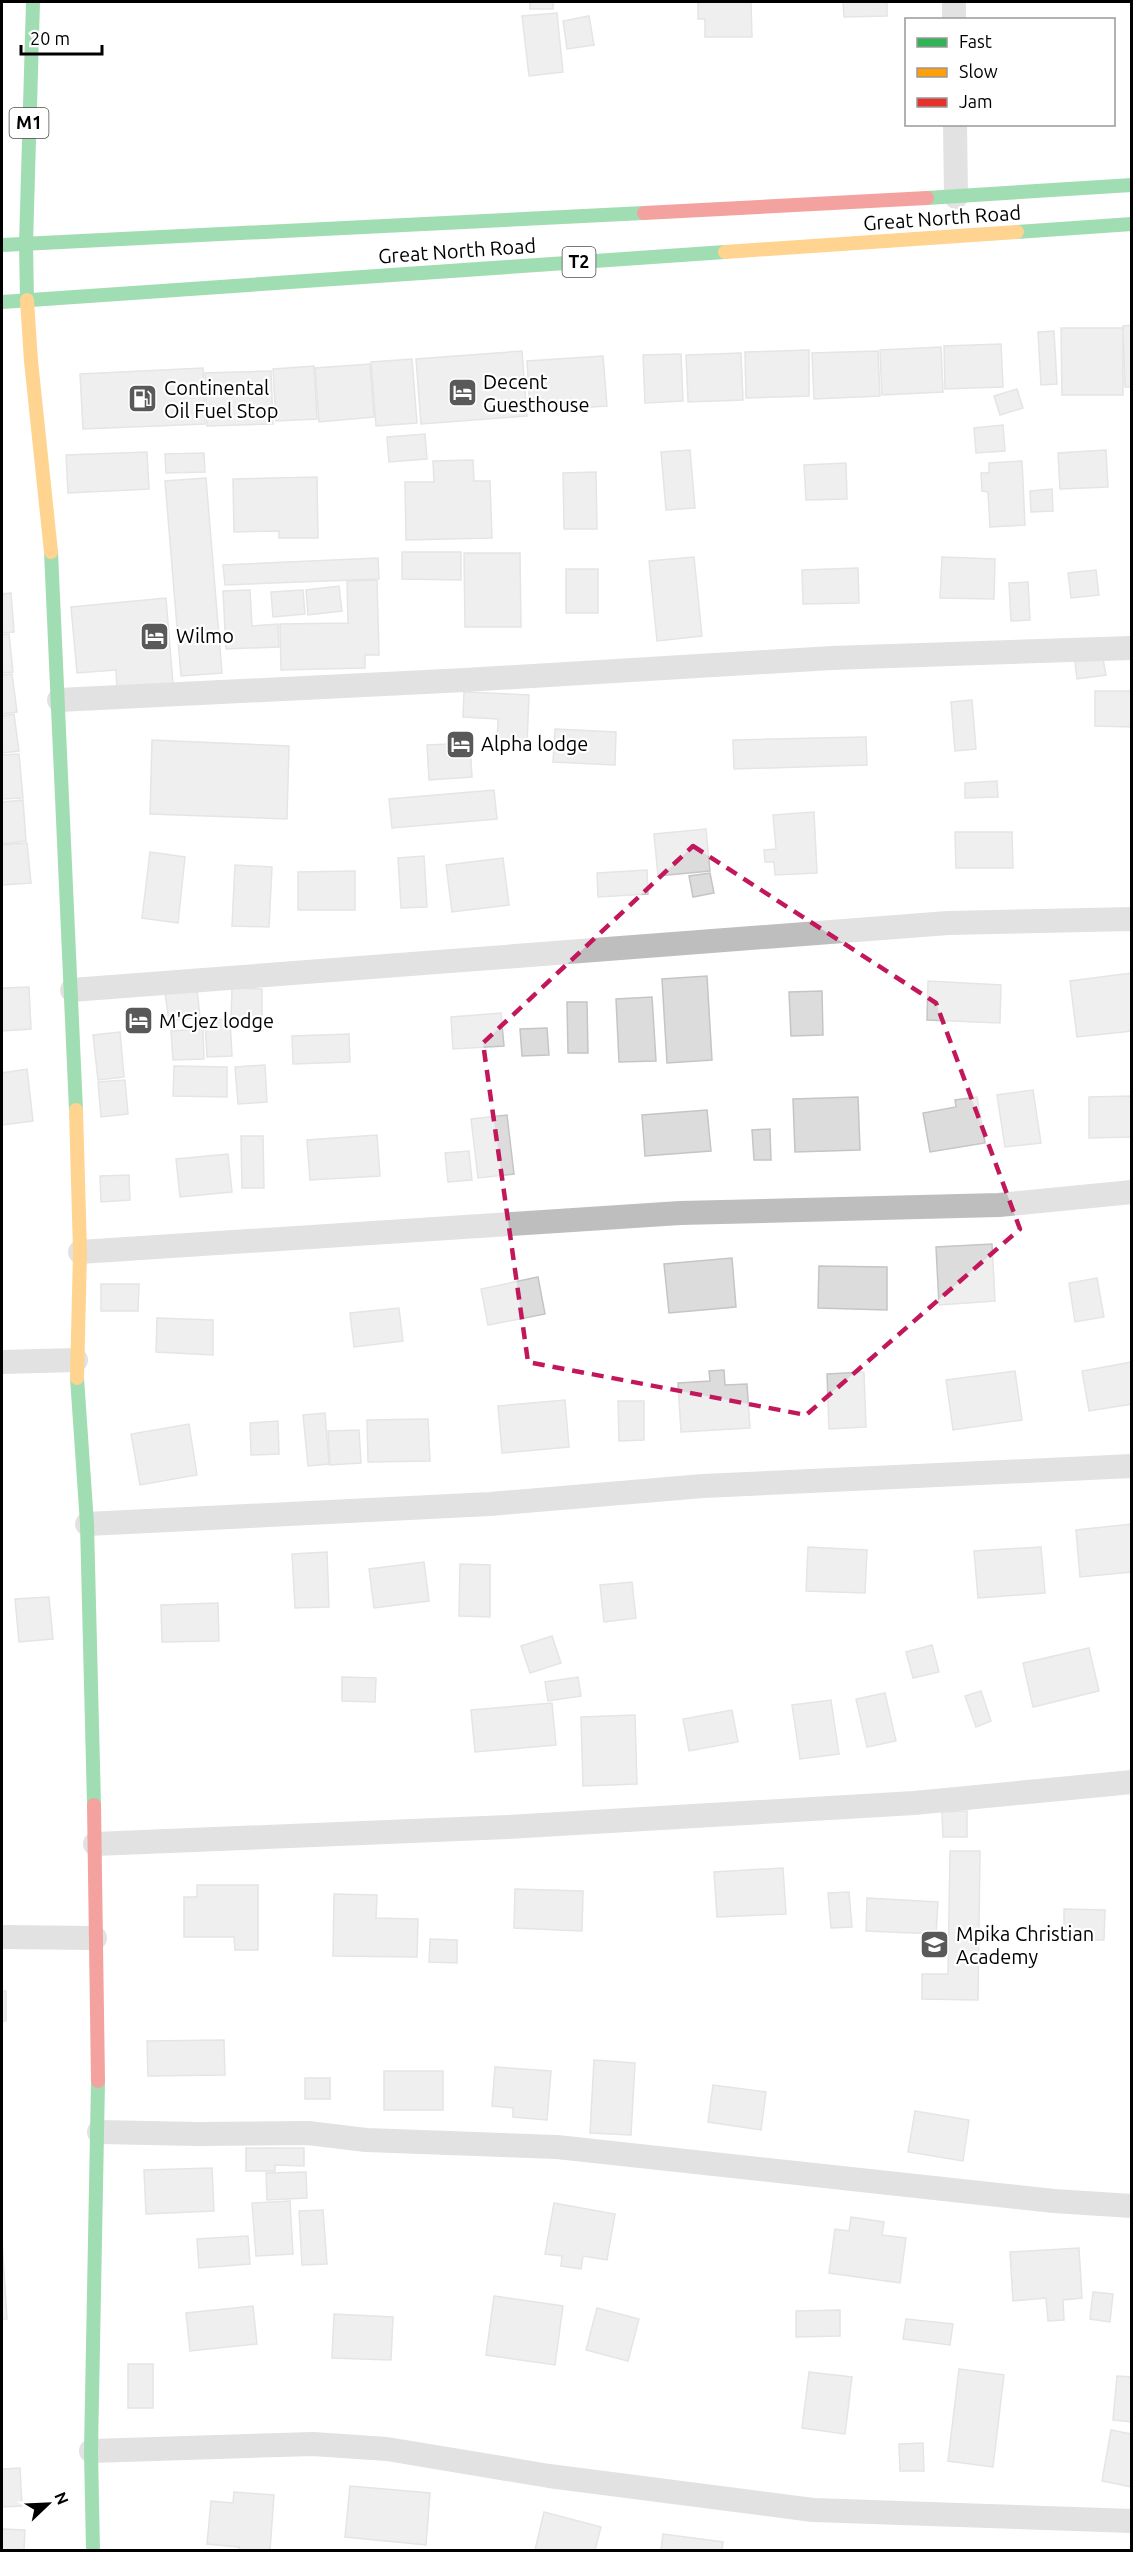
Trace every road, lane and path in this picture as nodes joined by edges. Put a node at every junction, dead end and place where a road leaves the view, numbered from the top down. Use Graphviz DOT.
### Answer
graph roads {
  1 [pos="33,2"];
  2 [pos="954,2"];
  3 [pos="954,18"];
  4 [pos="955,126"];
  5 [pos="1131,184"];
  6 [pos="956,196"];
  7 [pos="1131,224"];
  8 [pos="26,244"];
  9 [pos="2,245"];
  10 [pos="27,300"];
  11 [pos="2,302"];
  12 [pos="1131,648"];
  13 [pos="58,700"];
  14 [pos="1131,919"];
  15 [pos="72,990"];
  16 [pos="1131,1192"];
  17 [pos="80,1252"];
  18 [pos="76,1360"];
  19 [pos="2,1362"];
  20 [pos="1131,1466"];
  21 [pos="87,1524"];
  22 [pos="1131,1782"];
  23 [pos="95,1844"];
  24 [pos="2,1937"];
  25 [pos="95,1938"];
  26 [pos="99,2132"];
  27 [pos="1131,2206"];
  28 [pos="90,2451"];
  29 [pos="1131,2521"];
  30 [pos="93,2550"];
  1 -- 8 [label="main road, M1"];
  2 -- 3 [label="street"];
  4 -- 6 [label="street"];
  5 -- 6 [label="main road, Great North Road"];
  6 -- 8 [label="main road, Great North Road"];
  7 -- 10 [label="main road, Great North Road / T2"];
  8 -- 9 [label="main road, Great North Road"];
  8 -- 10 [label="main road, M1"];
  10 -- 11 [label="main road, Great North Road / T2"];
  10 -- 13 [label="main road"];
  12 -- 13 [label="street"];
  13 -- 15 [label="main road"];
  14 -- 15 [label="street"];
  15 -- 17 [label="main road"];
  16 -- 17 [label="street"];
  17 -- 18 [label="main road"];
  18 -- 19 [label="street"];
  18 -- 21 [label="main road"];
  20 -- 21 [label="street"];
  21 -- 23 [label="main road"];
  22 -- 23 [label="street"];
  23 -- 25 [label="main road"];
  24 -- 25 [label="street"];
  25 -- 26 [label="main road"];
  26 -- 27 [label="street"];
  26 -- 28 [label="main road"];
  28 -- 29 [label="street"];
  28 -- 30 [label="main road"];
}
